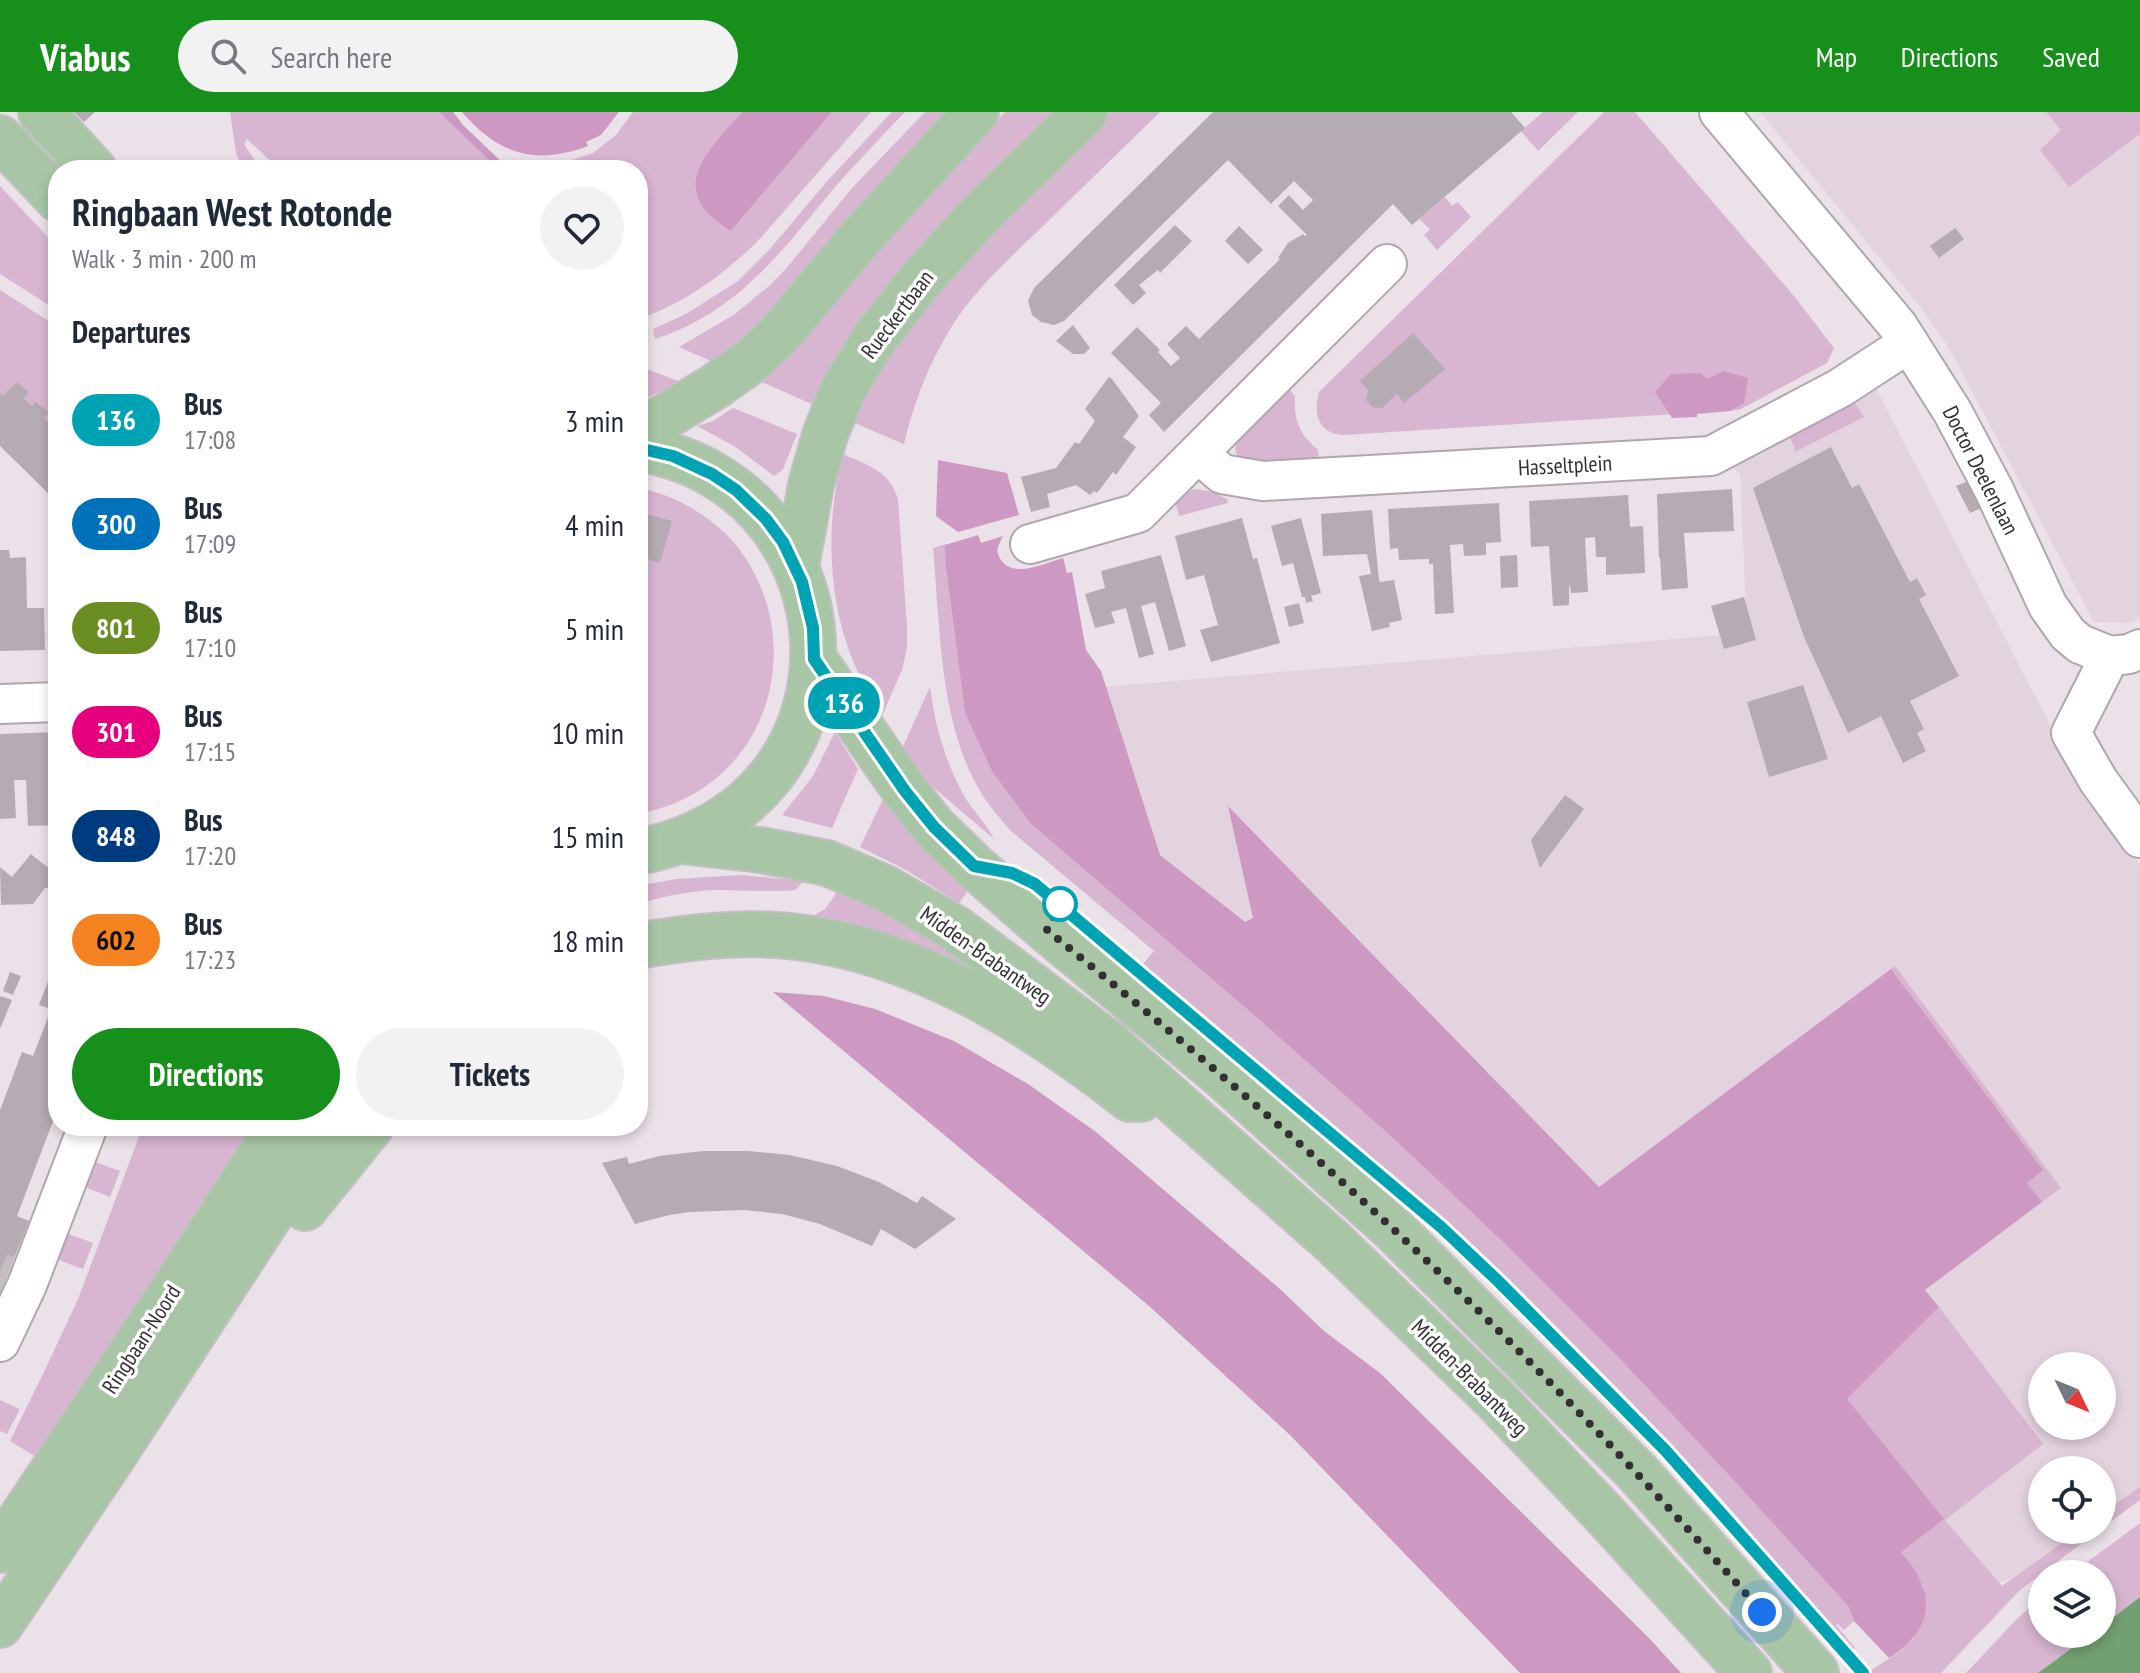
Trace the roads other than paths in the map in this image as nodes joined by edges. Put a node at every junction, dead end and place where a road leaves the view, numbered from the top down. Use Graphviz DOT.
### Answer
graph roads {
  1 [pos="41,112"];
  2 [pos="976,112"];
  3 [pos="1085,112"];
  4 [pos="1719,112"];
  5 [pos="0,138"];
  6 [pos="85,160"];
  7 [pos="48,188"];
  8 [pos="1387,264"];
  9 [pos="1909,343"];
  10 [pos="648,427"];
  11 [pos="648,451"];
  12 [pos="1198,453"];
  13 [pos="1030,544"];
  14 [pos="796,567"];
  15 [pos="2125,653"];
  16 [pos="814,659"];
  17 [pos="48,702"];
  18 [pos="0,704"];
  19 [pos="2140,838"];
  20 [pos="681,841"];
  21 [pos="648,849"];
  22 [pos="648,945"];
  23 [pos="1173,1100"];
  24 [pos="83,1136"];
  25 [pos="273,1136"];
  26 [pos="321,1136"];
  27 [pos="363,1136"];
  28 [pos="0,1342"];
  29 [pos="182,1350"];
  30 [pos="0,1550"];
  31 [pos="0,1625"];
  32 [pos="1749,1673"];
  33 [pos="1816,1673"];
  1 -- 6 [label="main road"];
  2 -- 10 [label="main road"];
  3 -- 14 [label="main road, Rueckertbaan"];
  4 -- 9 [label="street, Doctor Deelenlaan"];
  5 -- 7 [label="main road"];
  8 -- 12 [label="street"];
  9 -- 12 [label="street, Hasseltplein"];
  9 -- 15 [label="street, Doctor Deelenlaan"];
  11 -- 14 [label="main road"];
  12 -- 13 [label="street"];
  14 -- 16 [label="main road"];
  15 -- 19 [label="street, Doctor Deelenlaan"];
  16 -- 20 [label="main road"];
  16 -- 33 [label="main road"];
  17 -- 18 [label="street"];
  20 -- 21 [label="main road"];
  20 -- 23 [label="main road, Midden-Brabantweg"];
  22 -- 23 [label="main road, Midden-Brabantweg"];
  23 -- 32 [label="main road, Midden-Brabantweg"];
  24 -- 28 [label="street"];
  25 -- 30 [label="main road, Ringbaan-Noord"];
  26 -- 29 [label="main road, Ringbaan-Noord"];
  27 -- 29 [label="main road, Ringbaan-Noord"];
  29 -- 31 [label="main road, Ringbaan-Noord"];
}
